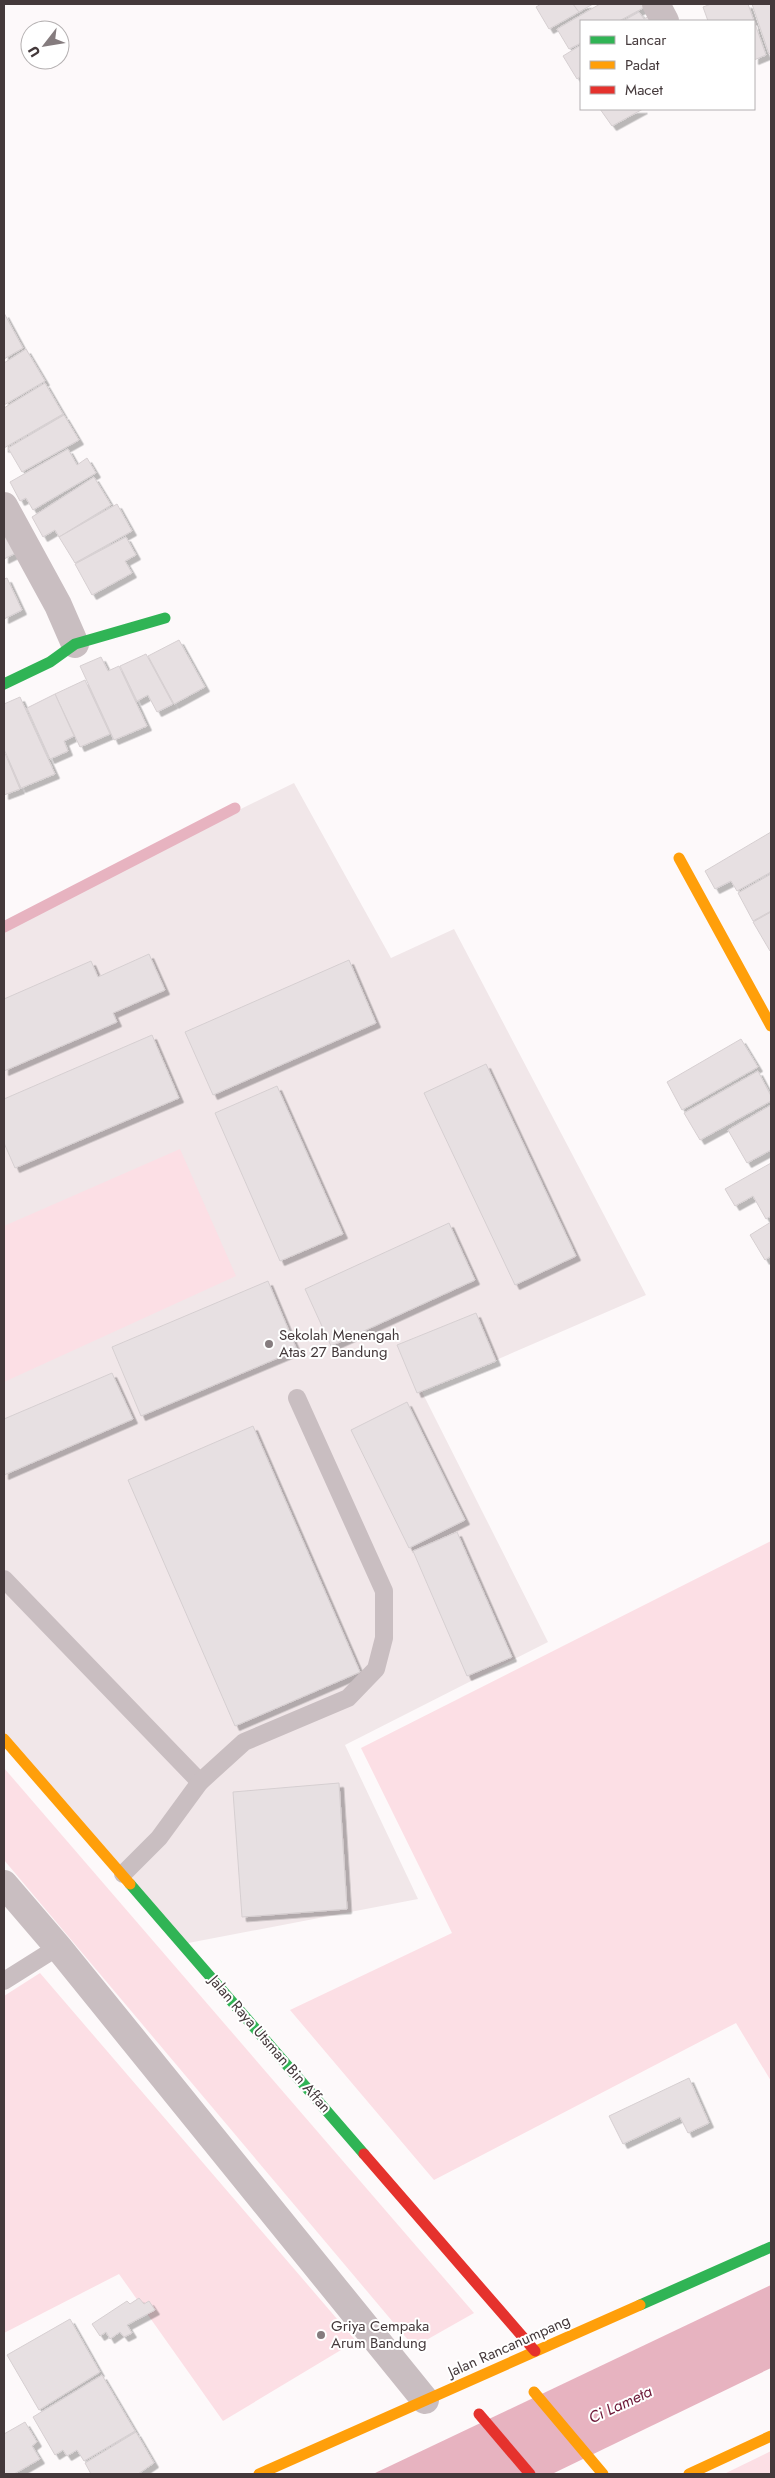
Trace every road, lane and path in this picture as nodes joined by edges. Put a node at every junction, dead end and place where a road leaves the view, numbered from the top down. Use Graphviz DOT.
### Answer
graph roads {
  1 [pos="656,4"];
  2 [pos="664,20"];
  3 [pos="4,506"];
  4 [pos="165,618"];
  5 [pos="75,644"];
  6 [pos="4,684"];
  7 [pos="679,858"];
  8 [pos="771,1026"];
  9 [pos="297,1398"];
  10 [pos="4,1579"];
  11 [pos="4,1739"];
  12 [pos="200,1782"];
  13 [pos="127,1870"];
  14 [pos="4,1884"];
  15 [pos="58,1947"];
  16 [pos="4,1981"];
  17 [pos="771,2247"];
  18 [pos="535,2351"];
  19 [pos="534,2392"];
  20 [pos="425,2400"];
  21 [pos="479,2414"];
  22 [pos="771,2436"];
  23 [pos="259,2474"];
  24 [pos="530,2474"];
  25 [pos="603,2474"];
  26 [pos="689,2474"];
  1 -- 2 [label="street"];
  3 -- 5 [label="street"];
  4 -- 5 [label="street"];
  5 -- 6 [label="street"];
  7 -- 8 [label="street"];
  9 -- 12 [label="lane"];
  10 -- 12 [label="lane"];
  11 -- 13 [label="street, Jalan Raya Utsman Bin Affan"];
  12 -- 13 [label="lane"];
  13 -- 18 [label="street, Jalan Raya Utsman Bin Affan"];
  14 -- 15 [label="street"];
  15 -- 16 [label="lane"];
  15 -- 20 [label="street"];
  17 -- 18 [label="street, Jalan Rancanumpang"];
  18 -- 20 [label="street, Jalan Rancanumpang"];
  19 -- 25 [label="street"];
  20 -- 23 [label="street, Jalan Rancanumpang"];
  21 -- 24 [label="street"];
  22 -- 26 [label="street"];
}
